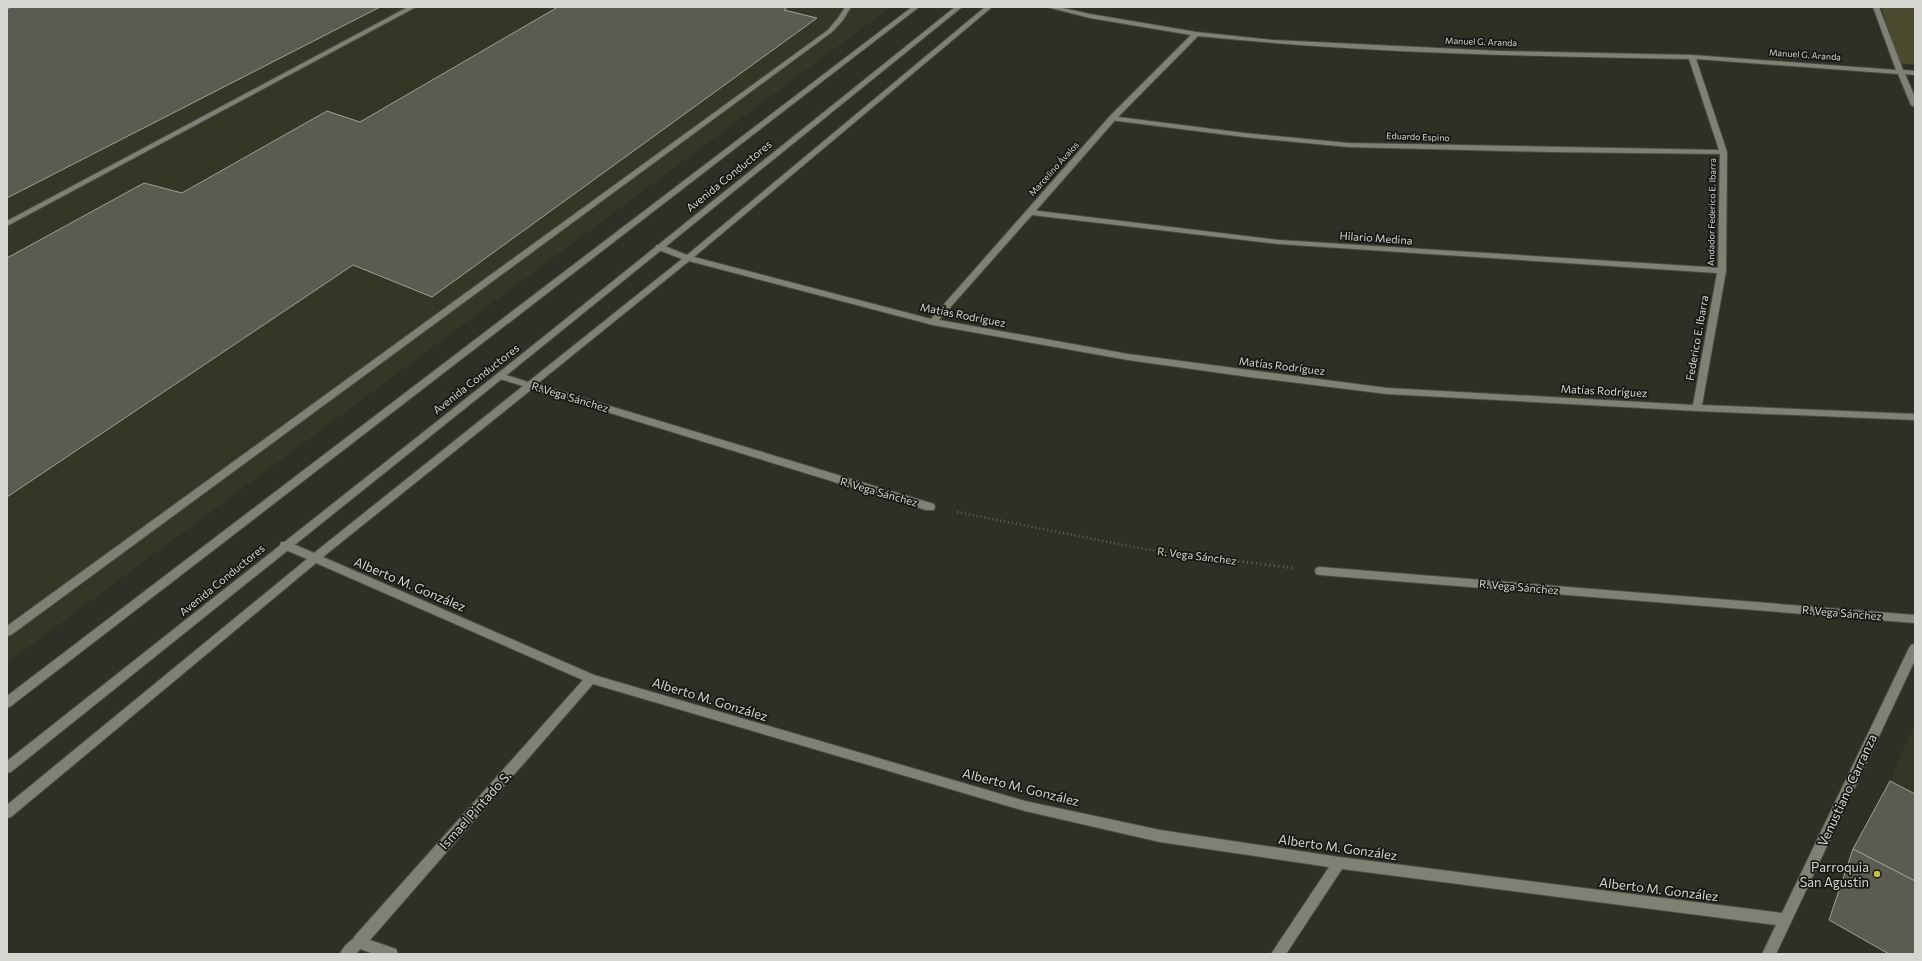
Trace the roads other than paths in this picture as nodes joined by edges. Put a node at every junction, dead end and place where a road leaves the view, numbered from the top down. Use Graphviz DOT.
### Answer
graph roads {
  1 [pos="413,7"];
  2 [pos="848,7"];
  3 [pos="916,7"];
  4 [pos="959,7"];
  5 [pos="989,7"];
  6 [pos="1050,7"];
  7 [pos="1876,7"];
  8 [pos="1196,34"];
  9 [pos="1692,57"];
  10 [pos="1900,71"];
  11 [pos="1915,73"];
  12 [pos="1915,105"];
  13 [pos="1113,118"];
  14 [pos="1723,152"];
  15 [pos="1030,212"];
  16 [pos="7,224"];
  17 [pos="659,247"];
  18 [pos="688,258"];
  19 [pos="1722,272"];
  20 [pos="933,322"];
  21 [pos="500,376"];
  22 [pos="531,385"];
  23 [pos="1697,408"];
  24 [pos="1915,417"];
  25 [pos="930,507"];
  26 [pos="285,545"];
  27 [pos="314,559"];
  28 [pos="1320,571"];
  29 [pos="1915,619"];
  30 [pos="7,632"];
  31 [pos="1915,648"];
  32 [pos="591,679"];
  33 [pos="7,703"];
  34 [pos="7,768"];
  35 [pos="7,813"];
  36 [pos="1339,863"];
  37 [pos="1785,920"];
  38 [pos="359,942"];
  39 [pos="347,954"];
  40 [pos="391,954"];
  41 [pos="1278,954"];
  42 [pos="1769,954"];
  1 -- 16 [label="street"];
  2 -- 30 [label="street"];
  3 -- 33 [label="street, Avenida Conductores"];
  4 -- 17 [label="street, Avenida Conductores"];
  5 -- 18 [label="street"];
  6 -- 8 [label="street, Manuel G. Aranda"];
  7 -- 10 [label="street"];
  8 -- 9 [label="street, Manuel G. Aranda"];
  8 -- 13 [label="street, Marcelino Ávalos"];
  9 -- 10 [label="street, Manuel G. Aranda"];
  9 -- 14 [label="street"];
  10 -- 11 [label="street, Manuel G. Aranda"];
  10 -- 12 [label="street"];
  13 -- 14 [label="street, Eduardo Espino"];
  13 -- 15 [label="street, Marcelino Ávalos"];
  14 -- 19 [label="street, Andador Federico E. Ibarra"];
  15 -- 19 [label="street, Hilario Medina"];
  15 -- 20 [label="street, Marcelino Ávalos"];
  17 -- 18 [label="street, Matías Rodríguez"];
  17 -- 21 [label="street, Avenida Conductores"];
  18 -- 20 [label="street, Matías Rodríguez"];
  18 -- 22 [label="street"];
  19 -- 23 [label="street, Federico E. Ibarra"];
  20 -- 23 [label="street, Matías Rodríguez"];
  21 -- 22 [label="street, R. Vega Sánchez"];
  21 -- 26 [label="street, Avenida Conductores"];
  22 -- 25 [label="street, R. Vega Sánchez"];
  22 -- 27 [label="street"];
  23 -- 24 [label="street, Matías Rodríguez"];
  26 -- 27 [label="street, Alberto M. González"];
  26 -- 34 [label="street, Avenida Conductores"];
  27 -- 32 [label="street, Alberto M. González"];
  27 -- 35 [label="street"];
  28 -- 29 [label="street, R. Vega Sánchez"];
  31 -- 37 [label="street, Venustiano Carranza"];
  32 -- 36 [label="street, Alberto M. González"];
  32 -- 38 [label="street, Ismael Pintado S."];
  36 -- 37 [label="street, Alberto M. González"];
  36 -- 41 [label="street"];
  37 -- 42 [label="street, Venustiano Carranza"];
  38 -- 39 [label="street, Ismael Pintado S."];
  38 -- 40 [label="street"];
}
